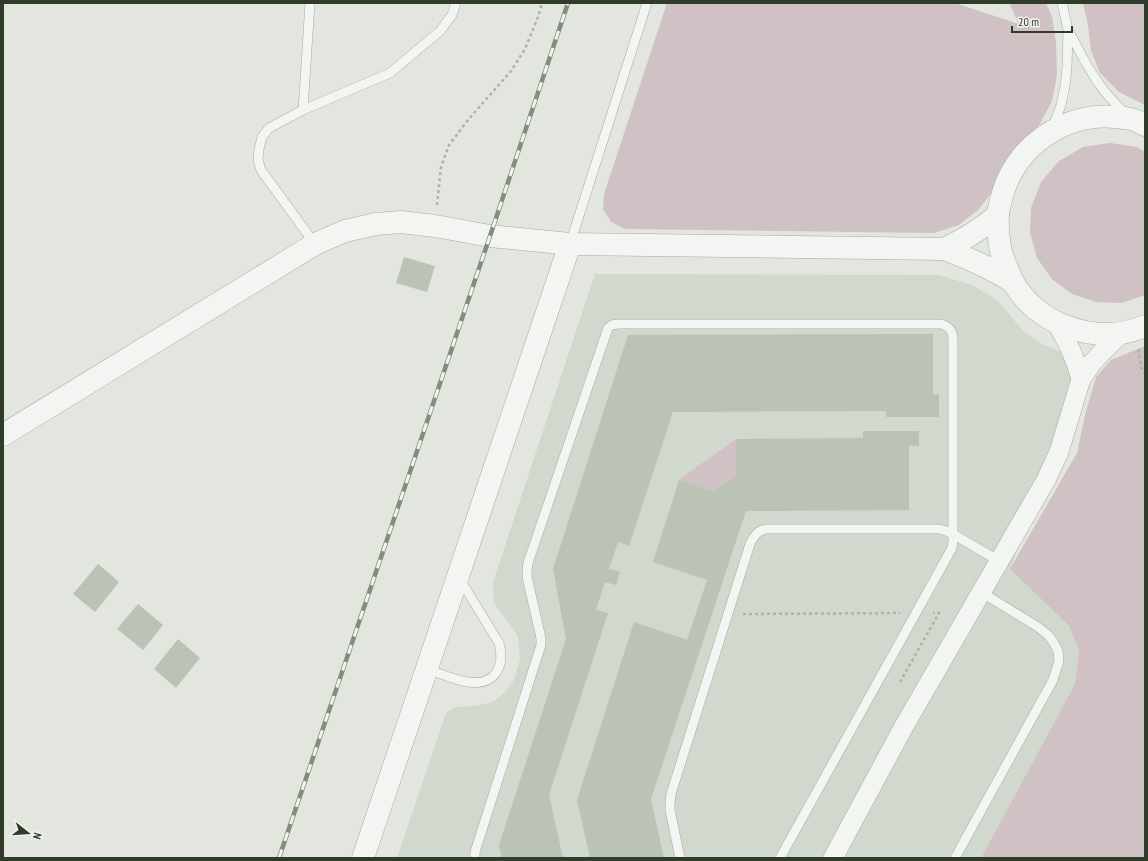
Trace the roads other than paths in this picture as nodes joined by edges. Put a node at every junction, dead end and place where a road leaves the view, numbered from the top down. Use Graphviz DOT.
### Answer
graph roads {
  1 [pos="310,3"];
  2 [pos="456,3"];
  3 [pos="647,3"];
  4 [pos="1062,3"];
  5 [pos="1068,30"];
  6 [pos="302,110"];
  7 [pos="1138,122"];
  8 [pos="1051,131"];
  9 [pos="998,215"];
  10 [pos="315,244"];
  11 [pos="570,244"];
  12 [pos="944,249"];
  13 [pos="1013,282"];
  14 [pos="1056,322"];
  15 [pos="1145,326"];
  16 [pos="1122,333"];
  17 [pos="1081,380"];
  18 [pos="3,435"];
  19 [pos="953,534"];
  20 [pos="999,561"];
  21 [pos="458,577"];
  22 [pos="981,592"];
  23 [pos="427,669"];
  24 [pos="363,858"];
  25 [pos="475,858"];
  26 [pos="680,858"];
  27 [pos="780,858"];
  28 [pos="833,858"];
  29 [pos="955,858"];
  1 -- 6 [label="lane"];
  2 -- 6 [label="lane"];
  3 -- 11 [label="lane"];
  4 -- 5 [label="lane"];
  5 -- 7 [label="lane"];
  5 -- 8 [label="lane"];
  6 -- 10 [label="lane"];
  7 -- 8 [label="street"];
  8 -- 9 [label="street"];
  9 -- 12 [label="street"];
  9 -- 13 [label="street"];
  10 -- 11 [label="street"];
  10 -- 18 [label="street"];
  11 -- 12 [label="street"];
  11 -- 21 [label="street"];
  12 -- 13 [label="street"];
  13 -- 14 [label="street"];
  14 -- 16 [label="street"];
  14 -- 17 [label="street"];
  15 -- 16 [label="street"];
  16 -- 17 [label="street"];
  17 -- 20 [label="street"];
  19 -- 20 [label="lane"];
  19 -- 25 [label="lane"];
  19 -- 26 [label="lane"];
  19 -- 27 [label="lane"];
  20 -- 22 [label="street"];
  21 -- 23 [label="street"];
  21 -- 23 [label="lane"];
  22 -- 28 [label="street"];
  22 -- 29 [label="lane"];
  23 -- 24 [label="street"];
}
